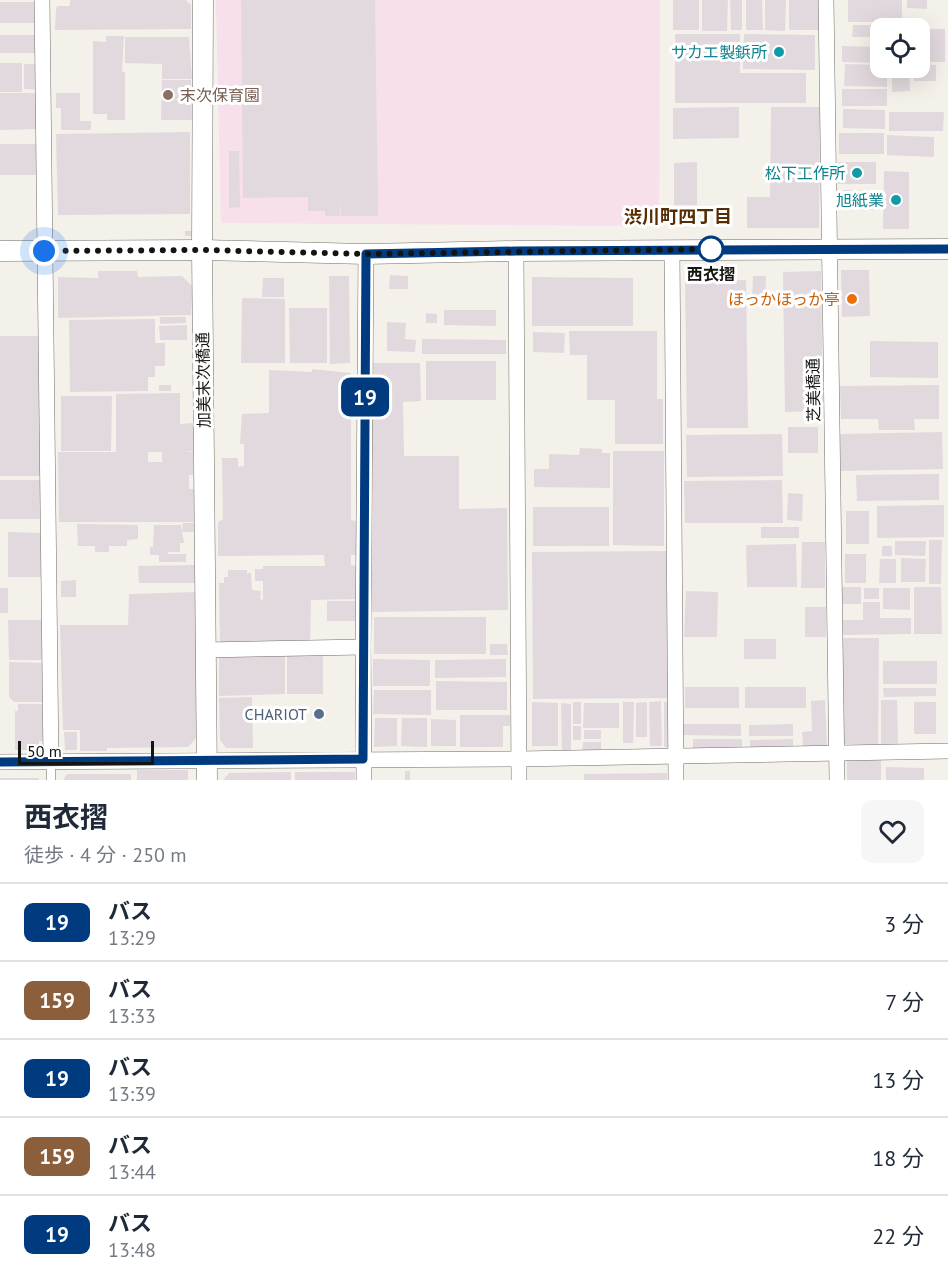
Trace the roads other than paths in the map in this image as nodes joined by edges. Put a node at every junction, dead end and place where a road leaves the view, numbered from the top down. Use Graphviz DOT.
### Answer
graph roads {
  1 [pos="42,0"];
  2 [pos="203,0"];
  3 [pos="826,0"];
  4 [pos="828,249"];
  5 [pos="948,249"];
  6 [pos="202,250"];
  7 [pos="672,250"];
  8 [pos="0,251"];
  9 [pos="44,251"];
  10 [pos="516,251"];
  11 [pos="366,254"];
  12 [pos="363,647"];
  13 [pos="206,650"];
  14 [pos="948,751"];
  15 [pos="837,752"];
  16 [pos="676,755"];
  17 [pos="363,759"];
  18 [pos="519,759"];
  19 [pos="0,762"];
  20 [pos="51,762"];
  21 [pos="207,770"];
  22 [pos="51,780"];
  23 [pos="364,780"];
  24 [pos="519,780"];
  25 [pos="676,780"];
  26 [pos="837,780"];
  1 -- 9 [label="street"];
  2 -- 6 [label="street, 加美末次橋通"];
  3 -- 4 [label="street, 芝美橋通"];
  4 -- 5 [label="street"];
  4 -- 7 [label="street"];
  4 -- 15 [label="street, 芝美橋通"];
  6 -- 9 [label="street"];
  6 -- 11 [label="street"];
  6 -- 13 [label="street, 加美末次橋通"];
  7 -- 10 [label="street"];
  7 -- 16 [label="street"];
  8 -- 9 [label="street"];
  9 -- 20 [label="street"];
  10 -- 11 [label="street"];
  10 -- 18 [label="street"];
  11 -- 12 [label="street"];
  12 -- 13 [label="street"];
  12 -- 17 [label="street"];
  13 -- 21 [label="street, 加美末次橋通"];
  14 -- 15 [label="street"];
  15 -- 16 [label="street"];
  15 -- 26 [label="street, 芝美橋通"];
  16 -- 18 [label="street"];
  16 -- 25 [label="street"];
  17 -- 18 [label="street"];
  17 -- 21 [label="street"];
  17 -- 23 [label="street"];
  18 -- 24 [label="street"];
  19 -- 20 [label="street"];
  20 -- 21 [label="street"];
  20 -- 22 [label="lane"];
}
